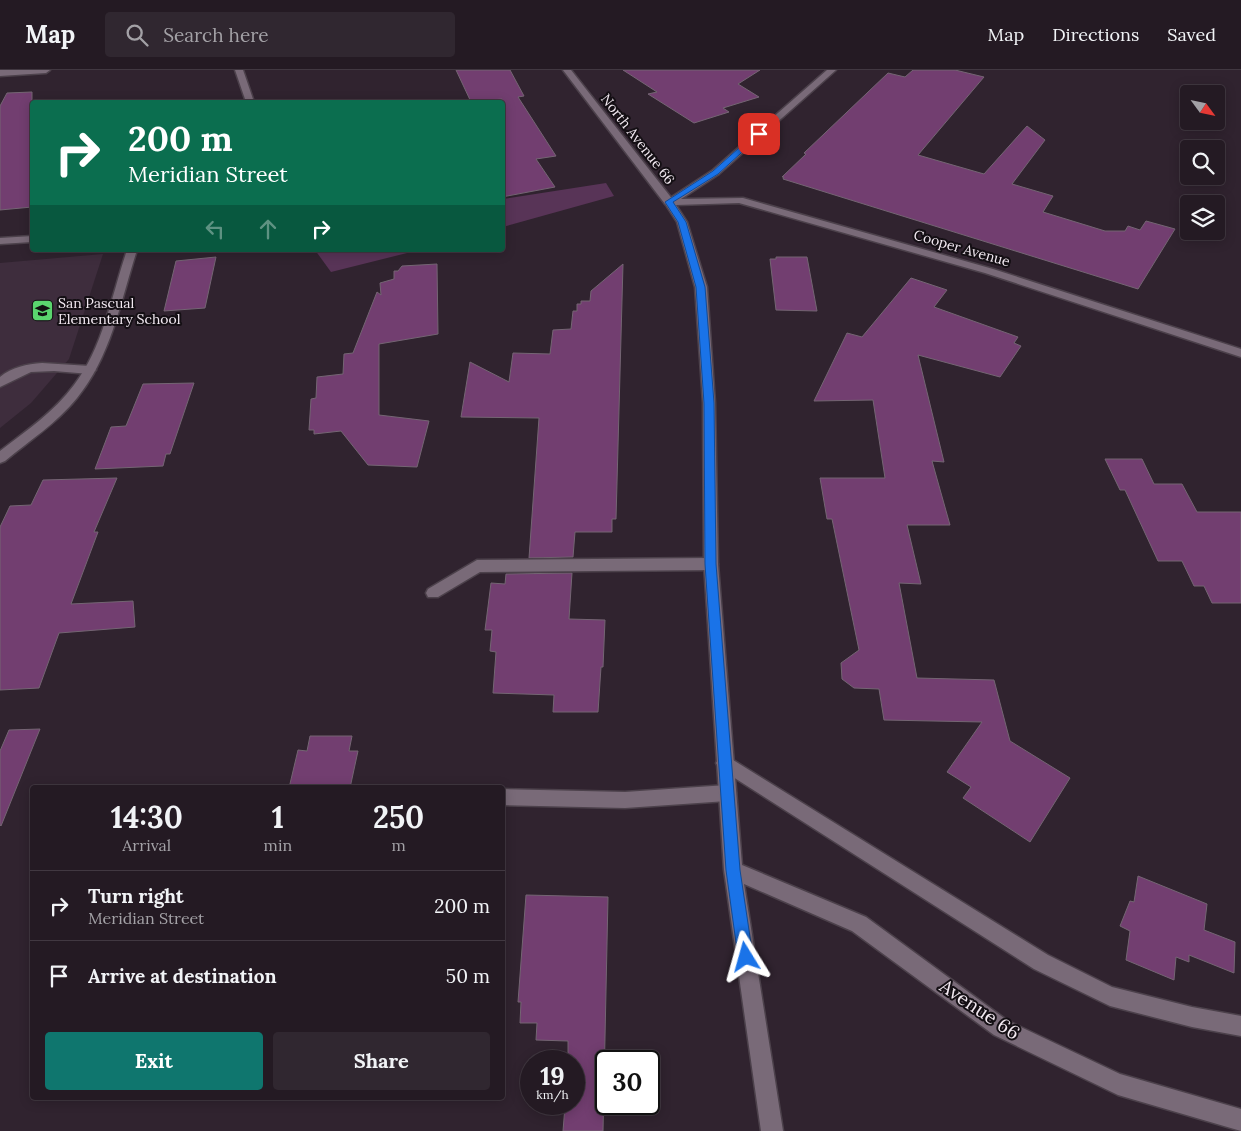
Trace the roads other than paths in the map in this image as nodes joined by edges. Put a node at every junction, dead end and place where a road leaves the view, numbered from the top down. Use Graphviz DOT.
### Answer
graph roads {
  1 [pos="46,70"];
  2 [pos="239,70"];
  3 [pos="567,70"];
  4 [pos="832,70"];
  5 [pos="0,73"];
  6 [pos="249,100"];
  7 [pos="669,202"];
  8 [pos="30,239"];
  9 [pos="0,242"];
  10 [pos="131,252"];
  11 [pos="1241,354"];
  12 [pos="90,370"];
  13 [pos="0,383"];
  14 [pos="0,458"];
  15 [pos="711,564"];
  16 [pos="433,593"];
  17 [pos="725,763"];
  18 [pos="727,793"];
  19 [pos="505,797"];
  20 [pos="733,870"];
  21 [pos="1241,1026"];
  22 [pos="1241,1120"];
  23 [pos="772,1131"];
  1 -- 5 [label="street"];
  2 -- 6 [label="street"];
  3 -- 7 [label="street, North Avenue 66"];
  4 -- 7 [label="street"];
  7 -- 11 [label="street, Cooper Avenue"];
  7 -- 15 [label="street"];
  8 -- 9 [label="street"];
  10 -- 12 [label="street"];
  12 -- 13 [label="street"];
  12 -- 14 [label="street"];
  15 -- 16 [label="street"];
  15 -- 17 [label="street"];
  17 -- 18 [label="street"];
  17 -- 21 [label="street"];
  18 -- 19 [label="street"];
  18 -- 20 [label="street"];
  20 -- 22 [label="street, Avenue 66"];
  20 -- 23 [label="street"];
}
